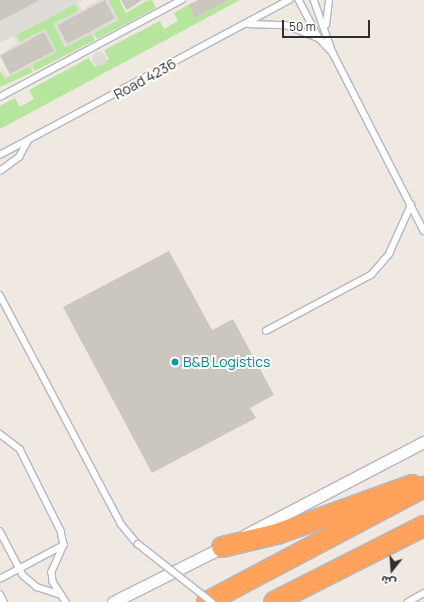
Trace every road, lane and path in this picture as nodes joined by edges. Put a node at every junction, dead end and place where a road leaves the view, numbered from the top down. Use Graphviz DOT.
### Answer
graph roads {
  1 [pos="182,0"];
  2 [pos="289,0"];
  3 [pos="299,0"];
  4 [pos="314,0"];
  5 [pos="329,0"];
  6 [pos="246,24"];
  7 [pos="326,27"];
  8 [pos="319,38"];
  9 [pos="333,53"];
  10 [pos="0,97"];
  11 [pos="28,141"];
  12 [pos="0,156"];
  13 [pos="0,171"];
  14 [pos="411,205"];
  15 [pos="424,231"];
  16 [pos="0,295"];
  17 [pos="2,306"];
  18 [pos="266,330"];
  19 [pos="0,434"];
  20 [pos="424,442"];
  21 [pos="424,483"];
  22 [pos="424,487"];
  23 [pos="424,526"];
  24 [pos="0,531"];
  25 [pos="64,545"];
  26 [pos="222,547"];
  27 [pos="0,579"];
  28 [pos="0,594"];
  29 [pos="424,594"];
  30 [pos="61,595"];
  31 [pos="4,602"];
  32 [pos="66,602"];
  33 [pos="113,602"];
  34 [pos="207,602"];
  35 [pos="212,602"];
  36 [pos="274,602"];
  37 [pos="408,602"];
  1 -- 10 [label="lane"];
  2 -- 6 [label="lane, Road 4236"];
  3 -- 8 [label="lane"];
  4 -- 7 [label="lane"];
  5 -- 7 [label="lane"];
  6 -- 8 [label="lane"];
  6 -- 11 [label="lane, Road 4236"];
  7 -- 9 [label="lane"];
  8 -- 9 [label="lane"];
  9 -- 14 [label="lane"];
  11 -- 12 [label="lane, Road 4236"];
  11 -- 13 [label="lane"];
  14 -- 15 [label="lane"];
  14 -- 18 [label="lane"];
  16 -- 17 [label="lane"];
  17 -- 35 [label="lane, bridge"];
  19 -- 25 [label="lane"];
  20 -- 26 [label="street"];
  21 -- 26 [label="highway"];
  22 -- 34 [label="highway"];
  23 -- 36 [label="highway"];
  24 -- 30 [label="lane"];
  25 -- 27 [label="lane"];
  25 -- 30 [label="lane"];
  26 -- 33 [label="street"];
  28 -- 31 [label="lane"];
  29 -- 37 [label="lane"];
  30 -- 32 [label="lane"];
}
